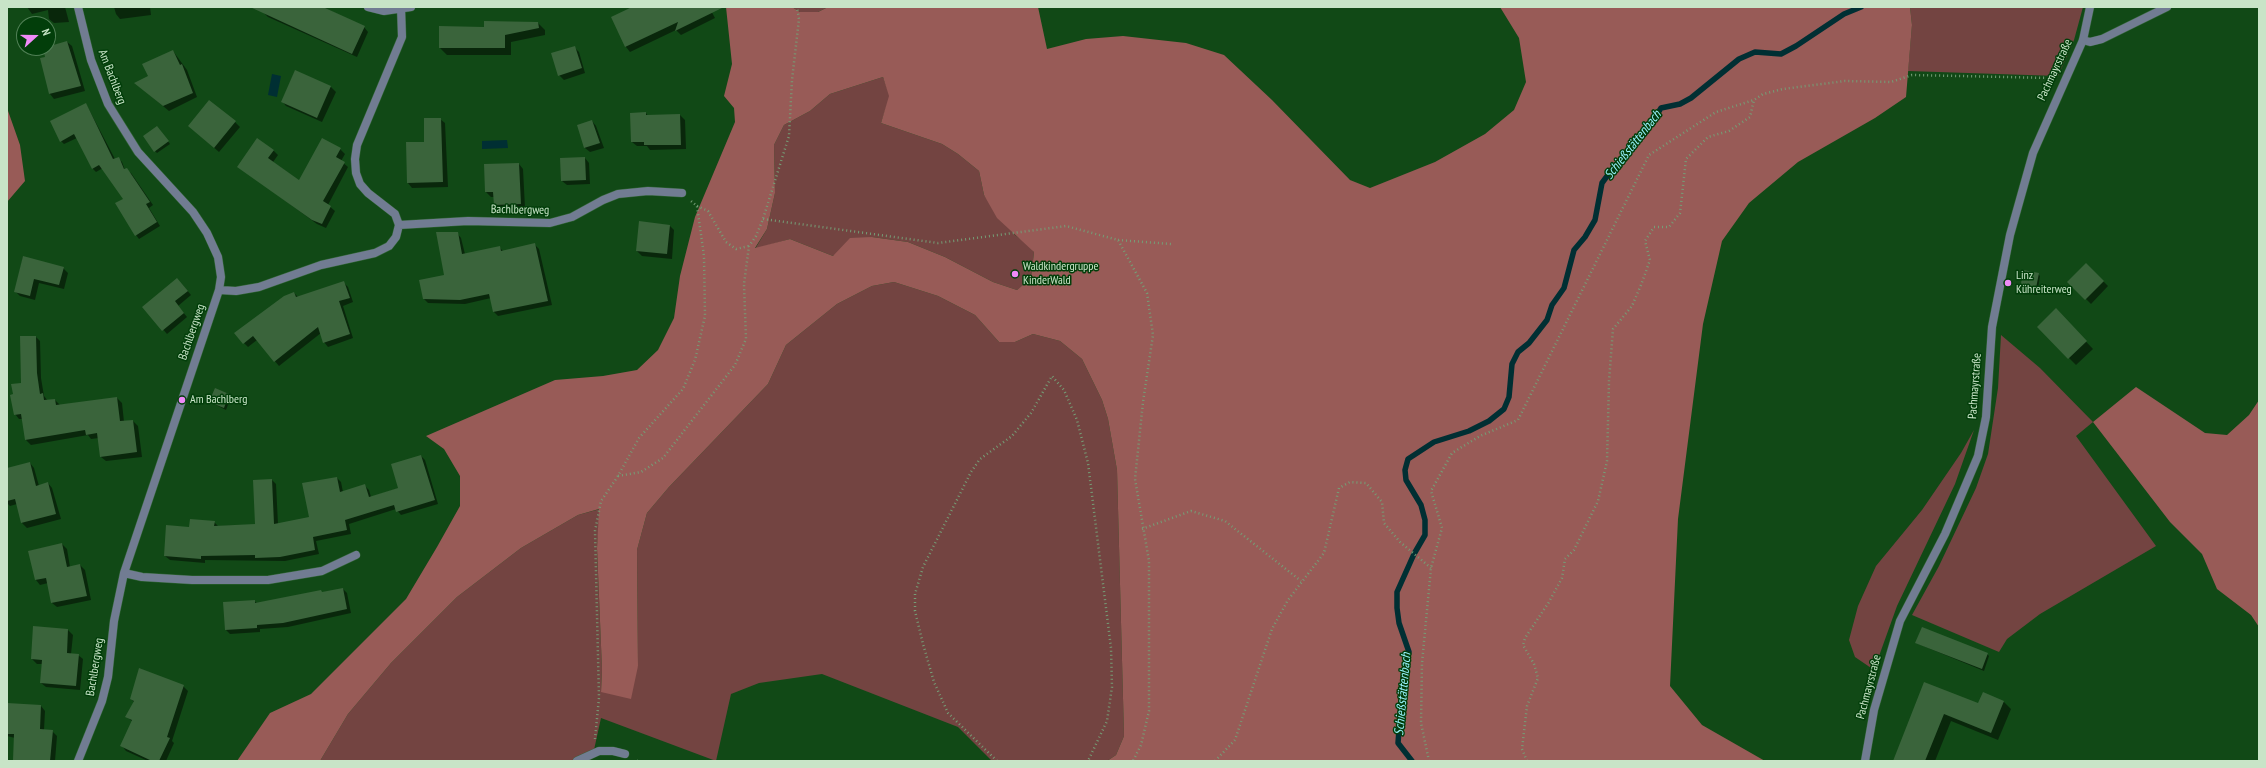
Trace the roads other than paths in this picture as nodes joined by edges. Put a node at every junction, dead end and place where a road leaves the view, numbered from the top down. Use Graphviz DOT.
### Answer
graph roads {
  1 [pos="78,7"];
  2 [pos="368,7"];
  3 [pos="411,7"];
  4 [pos="2090,7"];
  5 [pos="2167,7"];
  6 [pos="401,8"];
  7 [pos="2083,40"];
  8 [pos="682,193"];
  9 [pos="399,225"];
  10 [pos="219,290"];
  11 [pos="356,555"];
  12 [pos="124,573"];
  13 [pos="625,754"];
  14 [pos="78,761"];
  15 [pos="577,761"];
  16 [pos="1865,761"];
  1 -- 10 [label="street, Am Bachlberg"];
  2 -- 6 [label="street"];
  3 -- 6 [label="street"];
  4 -- 7 [label="street, Pachmayrstraße"];
  5 -- 7 [label="street"];
  6 -- 9 [label="street"];
  7 -- 16 [label="street, Pachmayrstraße"];
  8 -- 9 [label="street, Bachlbergweg"];
  9 -- 10 [label="street"];
  10 -- 12 [label="street, Bachlbergweg"];
  11 -- 12 [label="street"];
  12 -- 14 [label="street, Bachlbergweg"];
  13 -- 15 [label="street"];
}
